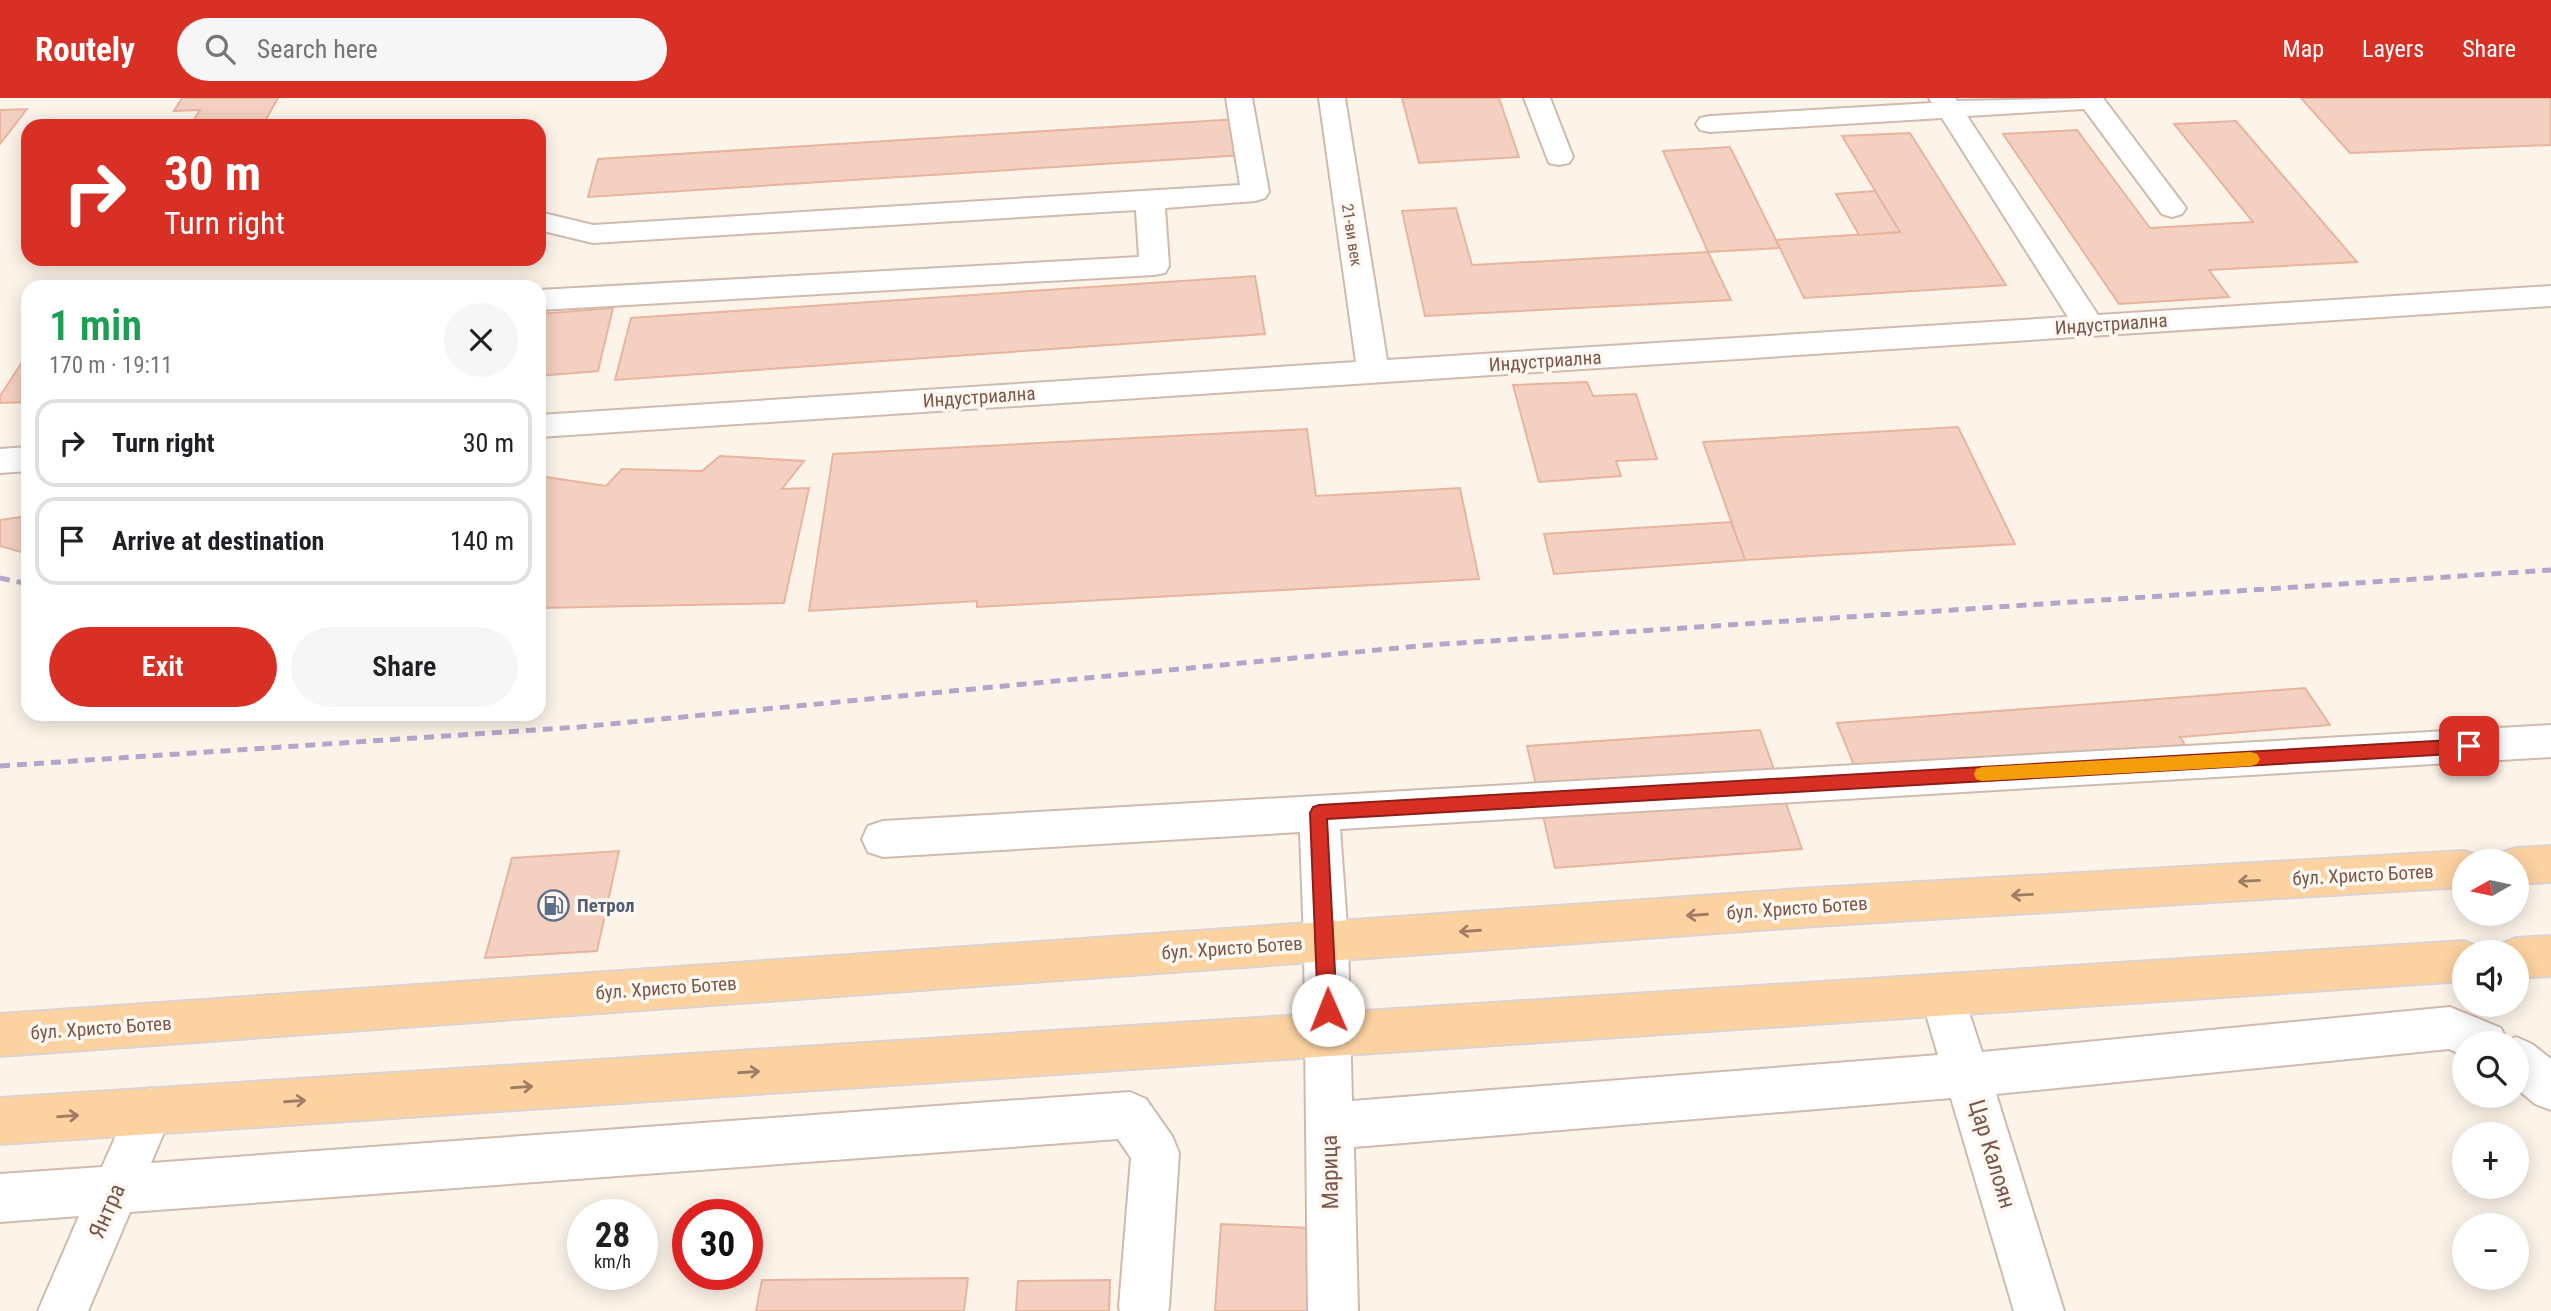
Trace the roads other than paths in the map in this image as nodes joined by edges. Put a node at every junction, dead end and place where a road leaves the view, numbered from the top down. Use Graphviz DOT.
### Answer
graph roads {
  1 [pos="1239,98"];
  2 [pos="1332,98"];
  3 [pos="1537,98"];
  4 [pos="2090,99"];
  5 [pos="1946,104"];
  6 [pos="1710,124"];
  7 [pos="1559,158"];
  8 [pos="1150,201"];
  9 [pos="2172,208"];
  10 [pos="546,223"];
  11 [pos="2551,296"];
  12 [pos="546,300"];
  13 [pos="2090,325"];
  14 [pos="1373,372"];
  15 [pos="546,426"];
  16 [pos="21,460"];
  17 [pos="0,461"];
  18 [pos="2551,741"];
  19 [pos="1319,813"];
  20 [pos="883,839"];
  21 [pos="2551,864"];
  22 [pos="2529,865"];
  23 [pos="2452,870"];
  24 [pos="1326,941"];
  25 [pos="2551,956"];
  26 [pos="2529,957"];
  27 [pos="2452,962"];
  28 [pos="1943,997"];
  29 [pos="2457,1031"];
  30 [pos="1328,1033"];
  31 [pos="0,1035"];
  32 [pos="2529,1070"];
  33 [pos="1968,1075"];
  34 [pos="2551,1088"];
  35 [pos="150,1111"];
  36 [pos="0,1121"];
  37 [pos="1329,1126"];
  38 [pos="117,1189"];
  39 [pos="0,1198"];
  40 [pos="1144,1307"];
  41 [pos="63,1311"];
  42 [pos="1333,1311"];
  43 [pos="2039,1311"];
  1 -- 8 [label="street"];
  2 -- 14 [label="street, 21-ви век"];
  3 -- 7 [label="street"];
  4 -- 5 [label="street"];
  4 -- 9 [label="street"];
  5 -- 6 [label="street"];
  5 -- 13 [label="street"];
  8 -- 10 [label="street"];
  8 -- 12 [label="street"];
  11 -- 13 [label="street, Индустриална"];
  13 -- 14 [label="street, Индустриална"];
  14 -- 15 [label="street, Индустриална"];
  16 -- 17 [label="street"];
  18 -- 19 [label="street"];
  19 -- 20 [label="street"];
  19 -- 24 [label="street, Марица"];
  21 -- 22 [label="main road"];
  23 -- 24 [label="main road, бул. Христо Ботев, one-way"];
  24 -- 30 [label="street, Марица"];
  24 -- 31 [label="main road, бул. Христо Ботев"];
  25 -- 26 [label="main road"];
  27 -- 28 [label="main road"];
  28 -- 30 [label="main road"];
  28 -- 33 [label="street, Цар Калоян"];
  29 -- 33 [label="street"];
  35 -- 30 [label="main road, one-way"];
  30 -- 37 [label="street, Марица"];
  32 -- 34 [label="street"];
  33 -- 37 [label="street"];
  33 -- 43 [label="street, Цар Калоян"];
  36 -- 35 [label="main road, one-way"];
  35 -- 38 [label="street, Янтра"];
  37 -- 42 [label="street, Марица"];
  38 -- 39 [label="street"];
  38 -- 40 [label="street"];
  38 -- 41 [label="street, Янтра"];
}
